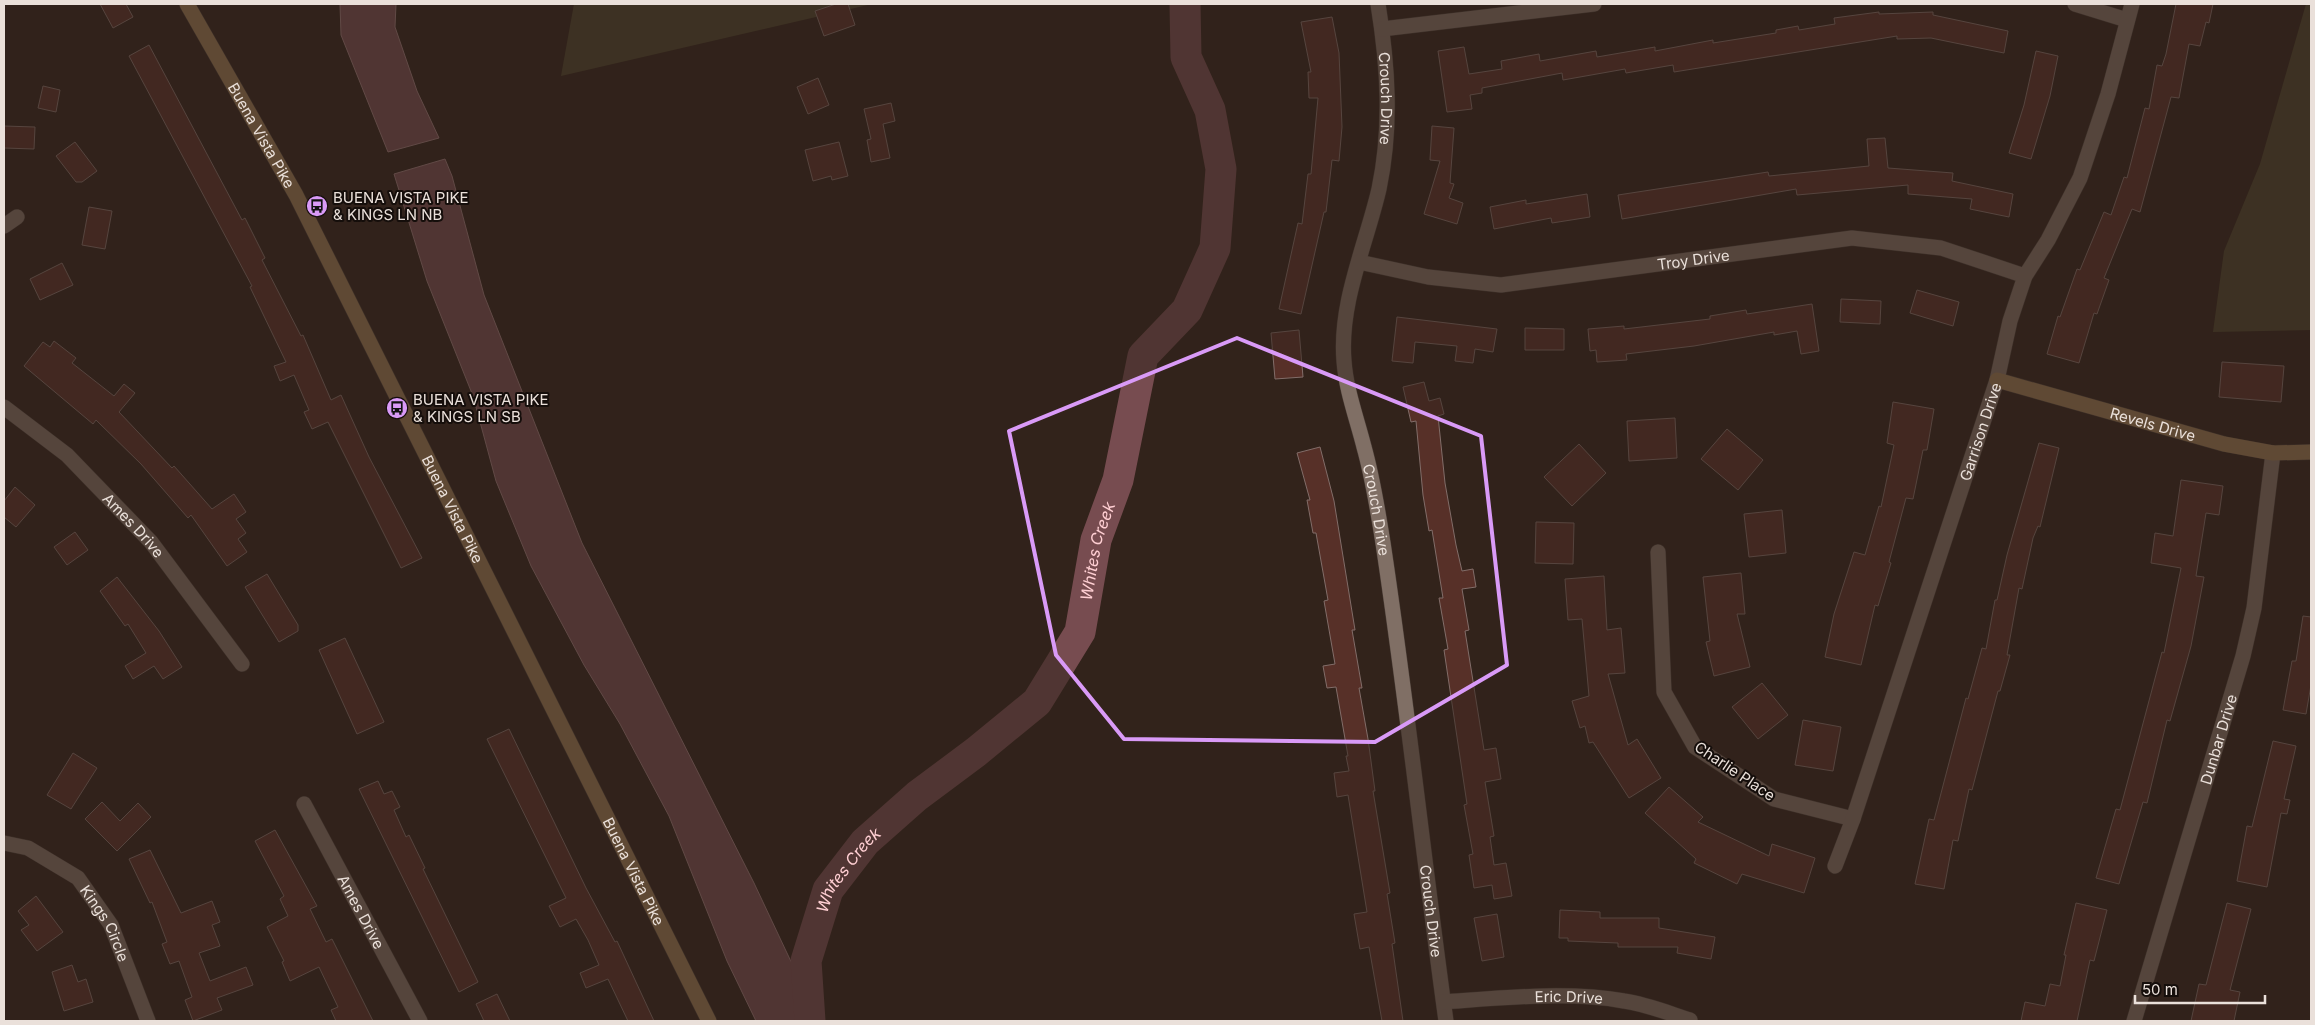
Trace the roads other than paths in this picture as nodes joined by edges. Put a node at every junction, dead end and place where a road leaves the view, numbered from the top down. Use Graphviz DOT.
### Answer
graph roads {
  1 [pos="187,4"];
  2 [pos="1378,4"];
  3 [pos="1594,4"];
  4 [pos="2075,4"];
  5 [pos="2132,4"];
  6 [pos="2127,20"];
  7 [pos="1382,29"];
  8 [pos="17,217"];
  9 [pos="4,226"];
  10 [pos="1359,262"];
  11 [pos="2025,276"];
  12 [pos="1997,380"];
  13 [pos="4,407"];
  14 [pos="2311,452"];
  15 [pos="2273,453"];
  16 [pos="1658,552"];
  17 [pos="242,664"];
  18 [pos="304,804"];
  19 [pos="1853,819"];
  20 [pos="4,843"];
  21 [pos="1835,866"];
  22 [pos="1444,1002"];
  23 [pos="1690,1020"];
  24 [pos="148,1021"];
  25 [pos="420,1021"];
  26 [pos="709,1021"];
  27 [pos="1446,1021"];
  28 [pos="2134,1021"];
  1 -- 26 [label="main road, Buena Vista Pike"];
  2 -- 7 [label="street, Crouch Drive"];
  3 -- 7 [label="street"];
  4 -- 6 [label="street"];
  5 -- 6 [label="street, Garrison Drive"];
  6 -- 11 [label="street, Garrison Drive"];
  7 -- 10 [label="street, Crouch Drive"];
  8 -- 9 [label="street"];
  10 -- 11 [label="street, Troy Drive"];
  10 -- 22 [label="street, Crouch Drive"];
  11 -- 12 [label="street, Garrison Drive"];
  12 -- 15 [label="main road, Revels Drive"];
  12 -- 19 [label="street, Garrison Drive"];
  13 -- 17 [label="street, Ames Drive"];
  14 -- 15 [label="main road, Revels Drive"];
  15 -- 28 [label="street, Dunbar Drive"];
  16 -- 19 [label="street, Charlie Place"];
  18 -- 25 [label="street, Ames Drive"];
  19 -- 21 [label="street, Garrison Drive"];
  20 -- 24 [label="street, Kings Circle"];
  22 -- 23 [label="street, Eric Drive"];
  22 -- 27 [label="street, Crouch Drive"];
}
